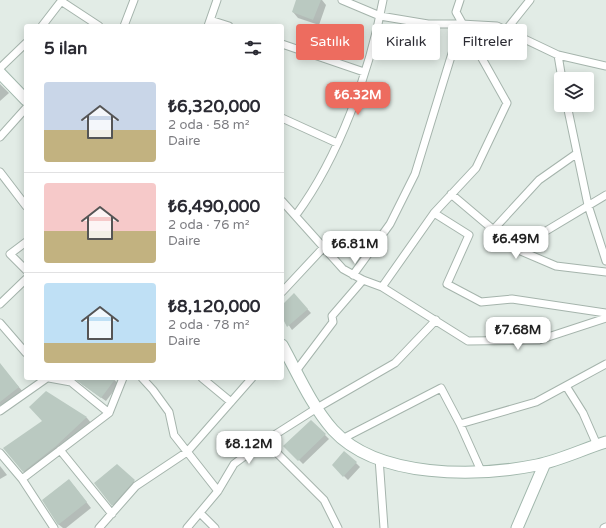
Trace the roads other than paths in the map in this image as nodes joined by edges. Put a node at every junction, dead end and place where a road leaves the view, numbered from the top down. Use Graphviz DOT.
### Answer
graph roads {
  1 [pos="134,0"];
  2 [pos="217,0"];
  3 [pos="342,0"];
  4 [pos="383,0"];
  5 [pos="460,0"];
  6 [pos="530,0"];
  7 [pos="61,1"];
  8 [pos="380,16"];
  9 [pos="209,23"];
  10 [pos="44,24"];
  11 [pos="96,24"];
  12 [pos="125,24"];
  13 [pos="448,24"];
  14 [pos="461,24"];
  15 [pos="511,24"];
  16 [pos="527,40"];
  17 [pos="24,45"];
  18 [pos="284,45"];
  19 [pos="558,55"];
  20 [pos="450,60"];
  21 [pos="482,60"];
  22 [pos="606,66"];
  23 [pos="0,68"];
  24 [pos="364,72"];
  25 [pos="561,72"];
  26 [pos="0,73"];
  27 [pos="24,98"];
  28 [pos="24,110"];
  29 [pos="568,112"];
  30 [pos="284,119"];
  31 [pos="0,137"];
  32 [pos="337,143"];
  33 [pos="576,154"];
  34 [pos="0,172"];
  35 [pos="451,194"];
  36 [pos="606,195"];
  37 [pos="24,203"];
  38 [pos="284,205"];
  39 [pos="588,205"];
  40 [pos="434,213"];
  41 [pos="296,215"];
  42 [pos="493,230"];
  43 [pos="24,244"];
  44 [pos="324,247"];
  45 [pos="516,249"];
  46 [pos="606,261"];
  47 [pos="24,268"];
  48 [pos="606,272"];
  49 [pos="353,275"];
  50 [pos="363,280"];
  51 [pos="24,281"];
  52 [pos="382,287"];
  53 [pos="284,290"];
  54 [pos="0,304"];
  55 [pos="606,313"];
  56 [pos="606,318"];
  57 [pos="436,320"];
  58 [pos="0,323"];
  59 [pos="284,349"];
  60 [pos="24,351"];
  61 [pos="606,364"];
  62 [pos="296,371"];
  63 [pos="45,380"];
  64 [pos="72,380"];
  65 [pos="122,380"];
  66 [pos="144,380"];
  67 [pos="204,380"];
  68 [pos="250,380"];
  69 [pos="566,386"];
  70 [pos="231,402"];
  71 [pos="317,408"];
  72 [pos="0,411"];
  73 [pos="109,413"];
  74 [pos="460,424"];
  75 [pos="342,439"];
  76 [pos="265,441"];
  77 [pos="601,443"];
  78 [pos="60,450"];
  79 [pos="187,452"];
  80 [pos="0,453"];
  81 [pos="379,458"];
  82 [pos="545,463"];
  83 [pos="482,473"];
  84 [pos="22,480"];
  85 [pos="218,491"];
  86 [pos="200,513"];
  87 [pos="112,514"];
  88 [pos="54,528"];
  89 [pos="99,528"];
  90 [pos="187,528"];
  91 [pos="215,528"];
  92 [pos="338,528"];
  93 [pos="384,528"];
  94 [pos="517,528"];
  1 -- 12 [label="street"];
  2 -- 9 [label="street"];
  3 -- 8 [label="street"];
  4 -- 8 [label="street"];
  5 -- 14 [label="street"];
  6 -- 15 [label="street"];
  7 -- 10 [label="street"];
  7 -- 11 [label="street"];
  8 -- 13 [label="street"];
  8 -- 24 [label="street"];
  16 -- 19 [label="street"];
  17 -- 23 [label="street"];
  18 -- 24 [label="street"];
  19 -- 22 [label="street"];
  19 -- 25 [label="street"];
  20 -- 49 [label="street"];
  21 -- 35 [label="street"];
  24 -- 32 [label="street"];
  26 -- 27 [label="street"];
  28 -- 31 [label="street"];
  29 -- 33 [label="street"];
  30 -- 32 [label="street"];
  32 -- 41 [label="street"];
  33 -- 39 [label="street"];
  33 -- 42 [label="street"];
  34 -- 37 [label="street"];
  35 -- 40 [label="street"];
  35 -- 42 [label="street"];
  36 -- 39 [label="street"];
  38 -- 41 [label="street"];
  39 -- 45 [label="street"];
  39 -- 46 [label="street"];
  40 -- 52 [label="street"];
  40 -- 55 [label="street"];
  41 -- 44 [label="street"];
  42 -- 45 [label="street"];
  43 -- 47 [label="street"];
  44 -- 49 [label="street"];
  44 -- 53 [label="street"];
  45 -- 48 [label="street"];
  49 -- 50 [label="street"];
  50 -- 52 [label="street"];
  50 -- 62 [label="street"];
  51 -- 54 [label="street"];
  52 -- 57 [label="street"];
  56 -- 57 [label="street"];
  57 -- 71 [label="street"];
  58 -- 60 [label="street"];
  59 -- 62 [label="street"];
  61 -- 69 [label="street"];
  62 -- 71 [label="street"];
  63 -- 72 [label="street"];
  64 -- 73 [label="street"];
  65 -- 73 [label="street"];
  66 -- 79 [label="street"];
  67 -- 70 [label="street"];
  68 -- 70 [label="street"];
  69 -- 74 [label="street"];
  69 -- 77 [label="street"];
  70 -- 79 [label="street"];
  71 -- 75 [label="street"];
  71 -- 76 [label="street"];
  73 -- 78 [label="street"];
  74 -- 75 [label="street"];
  74 -- 83 [label="street"];
  75 -- 81 [label="street"];
  76 -- 85 [label="street"];
  76 -- 92 [label="street"];
  77 -- 82 [label="street"];
  78 -- 84 [label="street"];
  78 -- 87 [label="street"];
  79 -- 85 [label="street"];
  79 -- 87 [label="street"];
  80 -- 84 [label="street"];
  81 -- 83 [label="street"];
  81 -- 93 [label="street"];
  82 -- 83 [label="street"];
  82 -- 94 [label="street"];
  84 -- 88 [label="street"];
  85 -- 86 [label="street"];
  86 -- 90 [label="street"];
  86 -- 91 [label="street"];
  87 -- 89 [label="street"];
}
